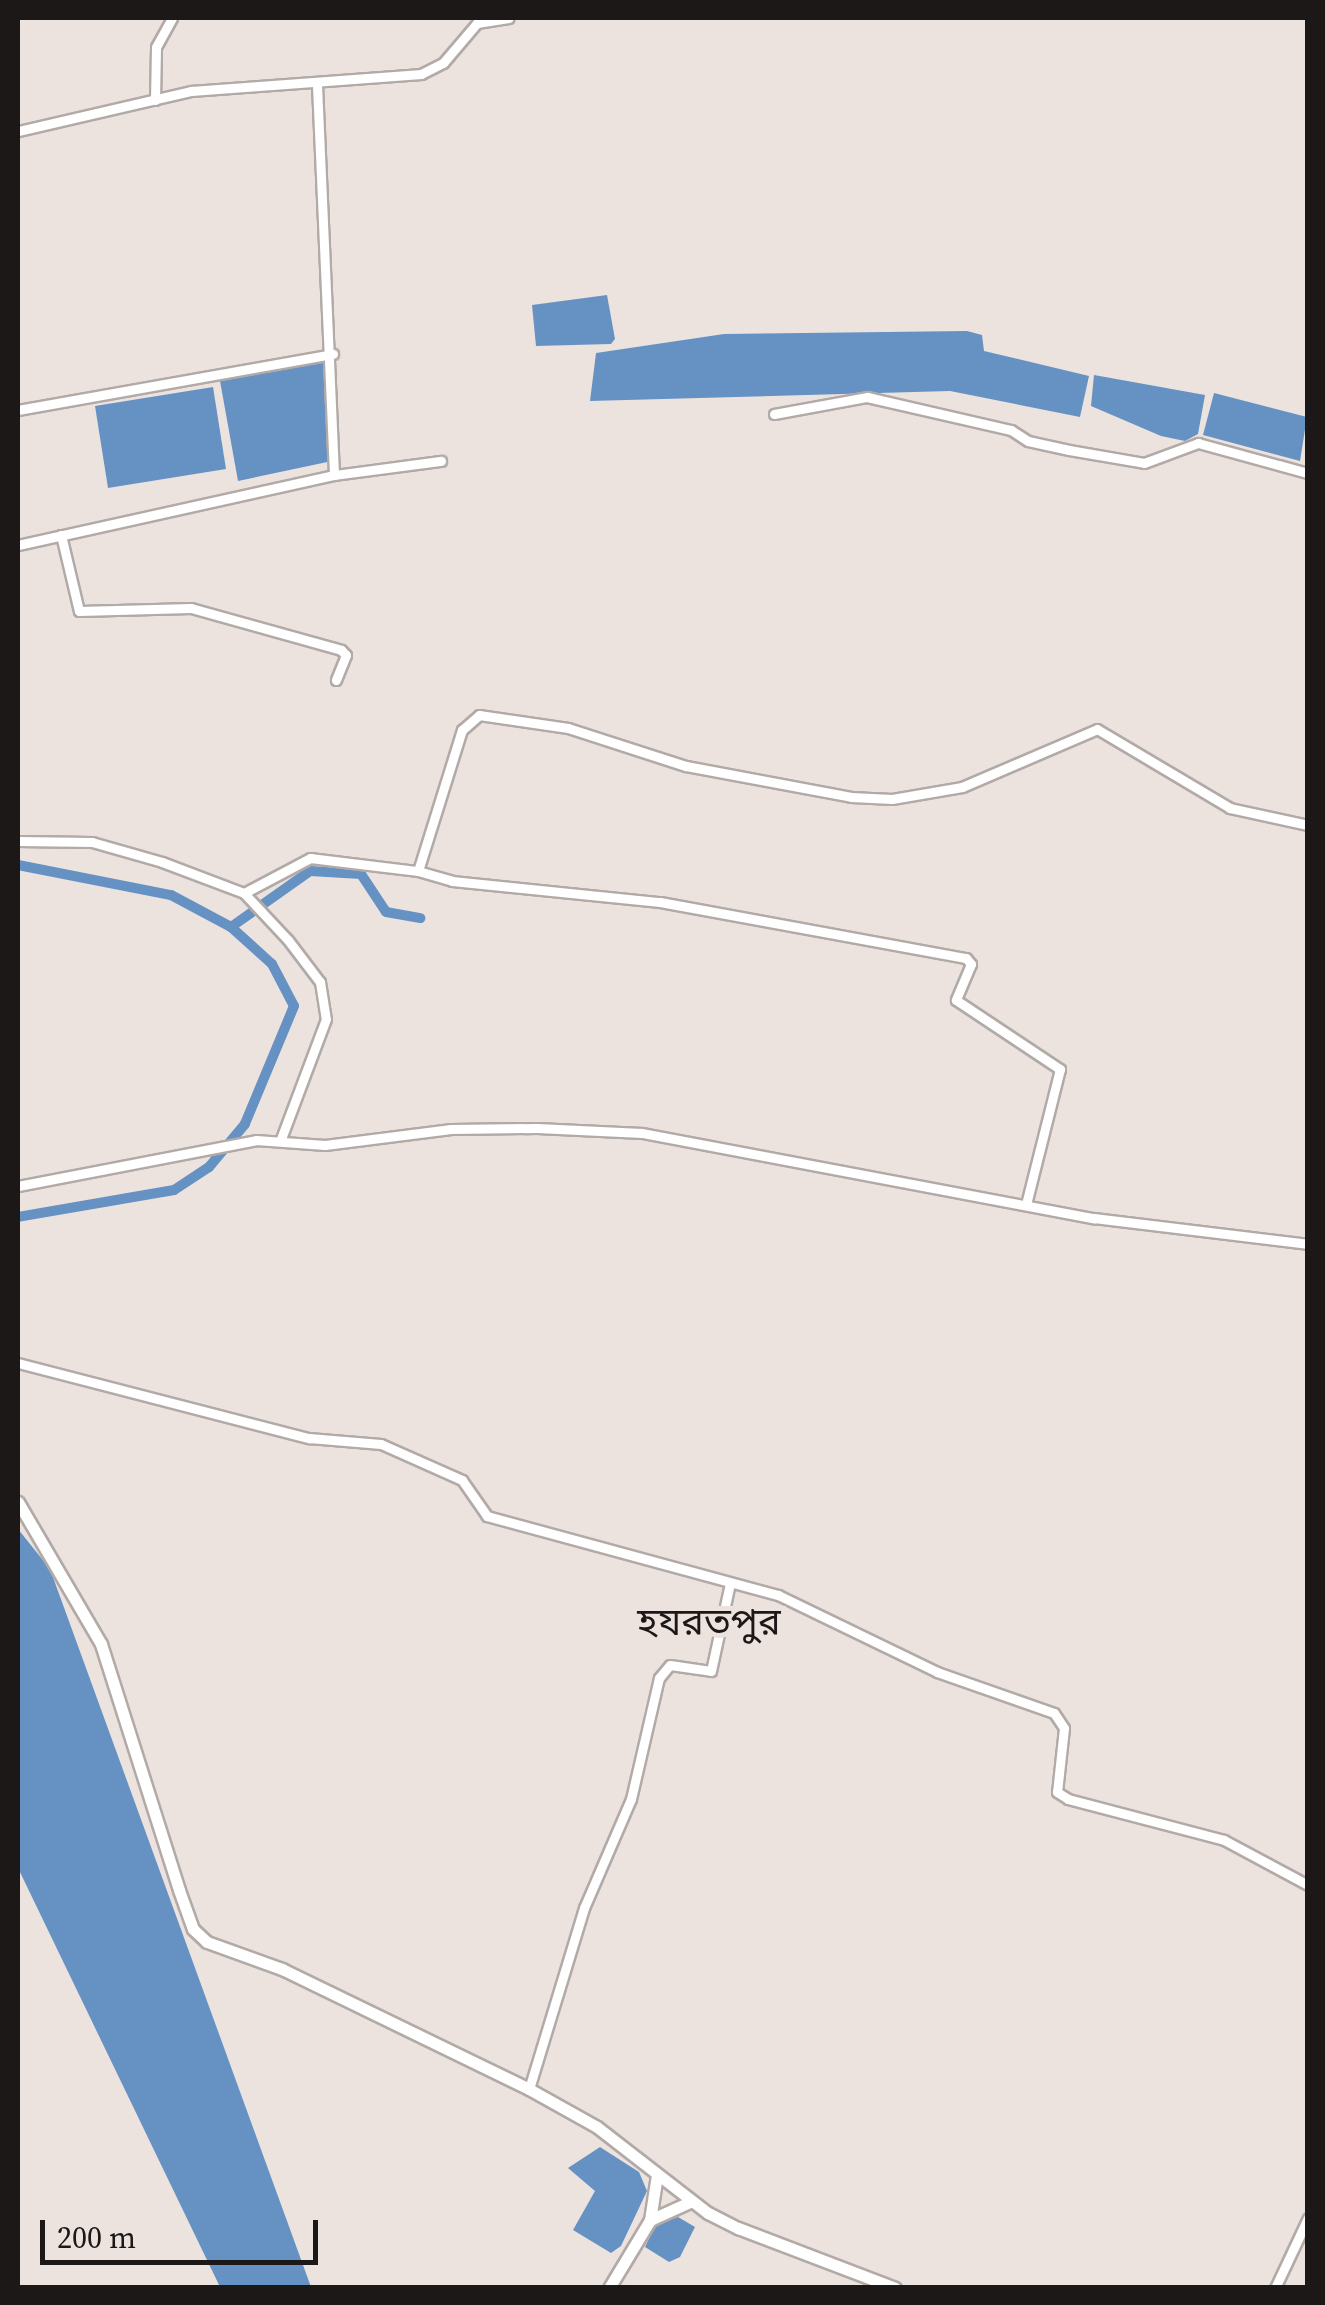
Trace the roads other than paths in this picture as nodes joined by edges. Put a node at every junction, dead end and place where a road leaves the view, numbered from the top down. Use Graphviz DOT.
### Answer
graph roads {
  1 [pos="172,18"];
  2 [pos="509,18"];
  3 [pos="317,85"];
  4 [pos="156,100"];
  5 [pos="18,132"];
  6 [pos="333,354"];
  7 [pos="18,410"];
  8 [pos="774,414"];
  9 [pos="441,461"];
  10 [pos="1308,473"];
  11 [pos="334,476"];
  12 [pos="60,534"];
  13 [pos="18,545"];
  14 [pos="336,680"];
  15 [pos="1308,825"];
  16 [pos="18,841"];
  17 [pos="418,871"];
  18 [pos="245,894"];
  19 [pos="281,1139"];
  20 [pos="18,1186"];
  21 [pos="1026,1204"];
  22 [pos="1308,1244"];
  23 [pos="18,1363"];
  24 [pos="18,1502"];
  25 [pos="730,1582"];
  26 [pos="1308,1885"];
  27 [pos="530,2089"];
  28 [pos="658,2175"];
  29 [pos="692,2201"];
  30 [pos="1308,2218"];
  31 [pos="650,2220"];
  32 [pos="608,2288"];
  33 [pos="895,2288"];
  34 [pos="1275,2288"];
  1 -- 4 [label="street"];
  2 -- 3 [label="street"];
  3 -- 4 [label="street"];
  3 -- 6 [label="street"];
  4 -- 5 [label="street"];
  6 -- 7 [label="street"];
  6 -- 11 [label="street"];
  8 -- 10 [label="street"];
  9 -- 11 [label="street"];
  11 -- 12 [label="street"];
  12 -- 13 [label="street"];
  12 -- 14 [label="street"];
  15 -- 17 [label="street"];
  16 -- 18 [label="street"];
  17 -- 18 [label="street"];
  17 -- 21 [label="street"];
  18 -- 19 [label="street"];
  19 -- 20 [label="street"];
  19 -- 21 [label="street"];
  21 -- 22 [label="street"];
  23 -- 25 [label="street"];
  24 -- 27 [label="street"];
  25 -- 26 [label="street"];
  25 -- 27 [label="street"];
  27 -- 28 [label="street"];
  28 -- 29 [label="street"];
  28 -- 31 [label="street"];
  29 -- 31 [label="street"];
  29 -- 33 [label="street"];
  30 -- 34 [label="street"];
  31 -- 32 [label="street"];
}
